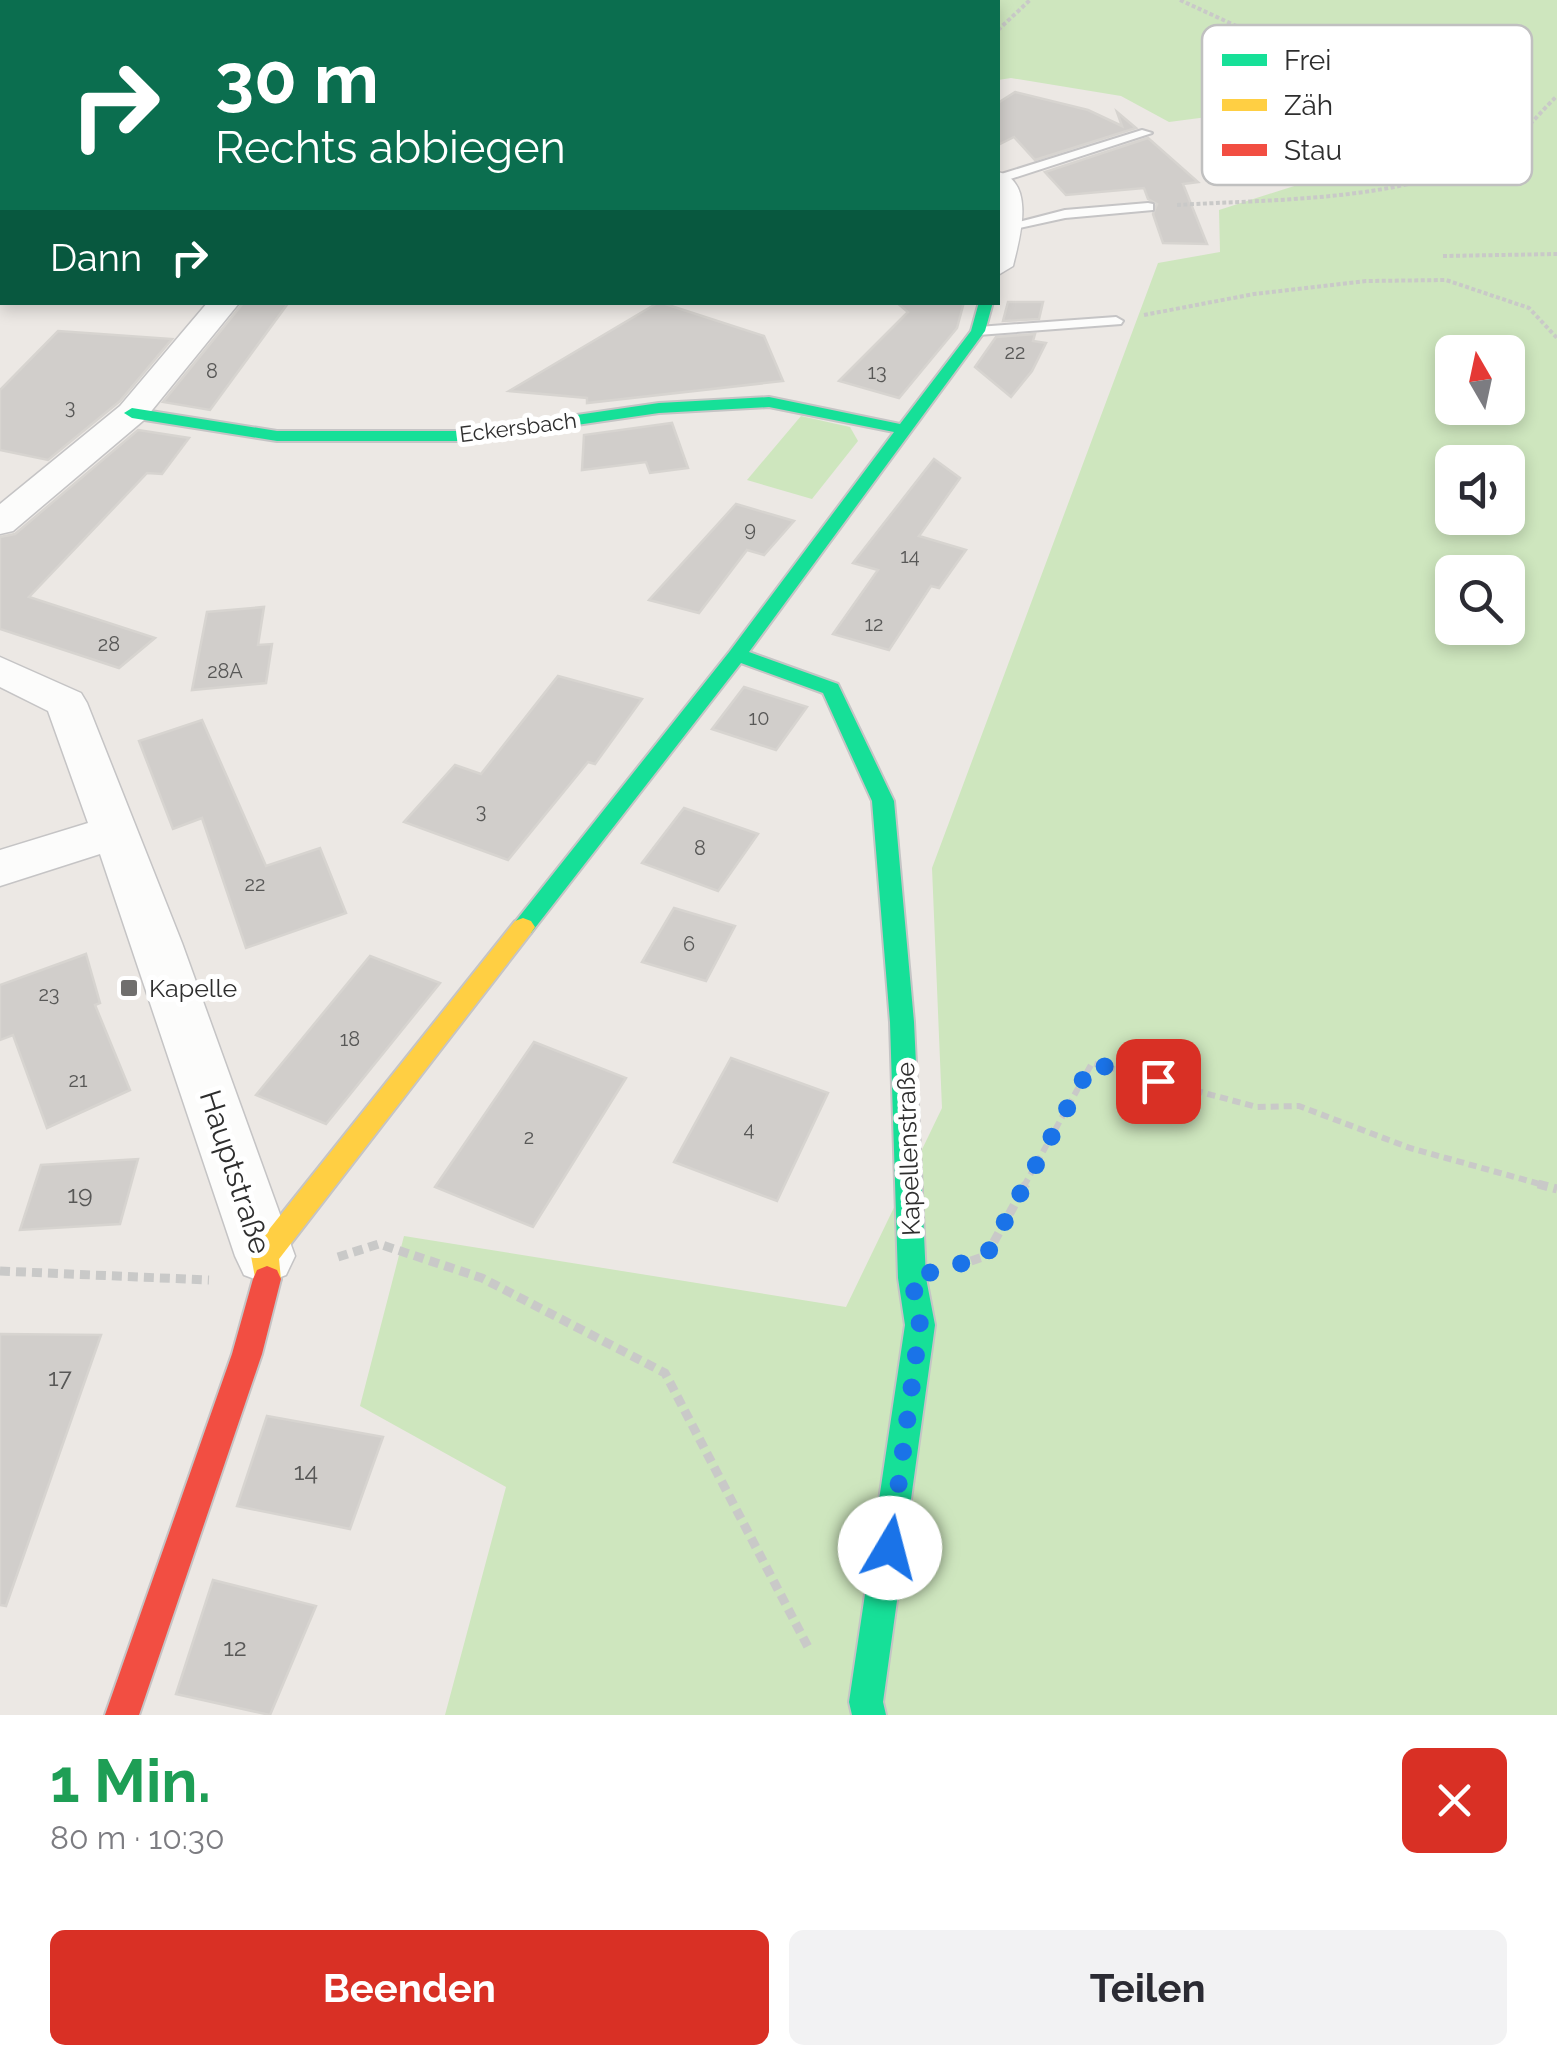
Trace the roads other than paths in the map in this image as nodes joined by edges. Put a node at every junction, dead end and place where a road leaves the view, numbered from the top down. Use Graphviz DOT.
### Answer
graph roads {
  1 [pos="1146,134"];
  2 [pos="1000,179"];
  3 [pos="1000,185"];
  4 [pos="1148,207"];
  5 [pos="1010,226"];
  6 [pos="1000,259"];
  7 [pos="222,305"];
  8 [pos="985,305"];
  9 [pos="1116,321"];
  10 [pos="978,331"];
  11 [pos="132,412"];
  12 [pos="901,429"];
  13 [pos="0,523"];
  14 [pos="737,655"];
  15 [pos="0,670"];
  16 [pos="112,833"];
  17 [pos="0,868"];
  18 [pos="266,1268"];
  19 [pos="867,1708"];
  20 [pos="122,1715"];
  1 -- 2 [label="lane"];
  3 -- 5 [label="street"];
  4 -- 5 [label="lane"];
  5 -- 6 [label="street"];
  7 -- 11 [label="street"];
  8 -- 10 [label="street"];
  9 -- 10 [label="lane"];
  10 -- 12 [label="street"];
  11 -- 12 [label="street, Eckersbach"];
  11 -- 13 [label="street"];
  12 -- 14 [label="street"];
  14 -- 18 [label="street"];
  14 -- 19 [label="street, Kapellenstraße"];
  15 -- 16 [label="street, Hauptstraße"];
  16 -- 17 [label="street"];
  16 -- 18 [label="street, Hauptstraße"];
  18 -- 20 [label="street, Hauptstraße"];
}
